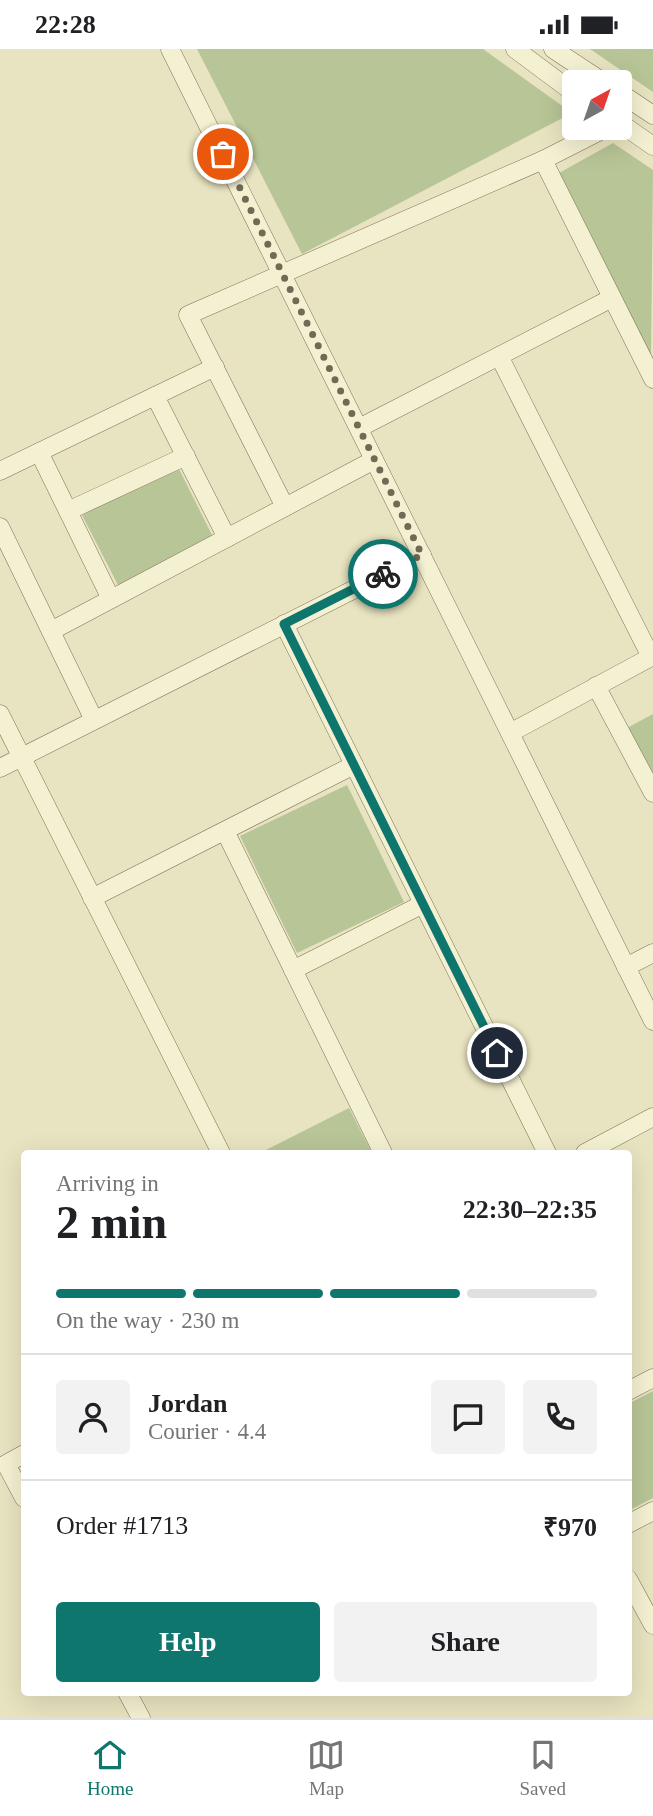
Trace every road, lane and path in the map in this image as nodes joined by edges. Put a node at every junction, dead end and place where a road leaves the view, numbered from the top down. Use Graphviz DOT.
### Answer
graph roads {
  1 [pos="170,49"];
  2 [pos="515,49"];
  3 [pos="553,49"];
  4 [pos="585,70"];
  5 [pos="562,84"];
  6 [pos="632,101"];
  7 [pos="653,115"];
  8 [pos="632,131"];
  9 [pos="582,140"];
  10 [pos="653,146"];
  11 [pos="543,160"];
  12 [pos="282,275"];
  13 [pos="612,299"];
  14 [pos="499,356"];
  15 [pos="215,367"];
  16 [pos="652,374"];
  17 [pos="155,396"];
  18 [pos="359,428"];
  19 [pos="40,452"];
  20 [pos="186,456"];
  21 [pos="374,460"];
  22 [pos="0,471"];
  23 [pos="285,507"];
  24 [pos="68,511"];
  25 [pos="0,527"];
  26 [pos="227,538"];
  27 [pos="422,555"];
  28 [pos="110,599"];
  29 [pos="284,624"];
  30 [pos="51,631"];
  31 [pos="652,656"];
  32 [pos="596,686"];
  33 [pos="0,714"];
  34 [pos="94,720"];
  35 [pos="510,733"];
  36 [pos="22,757"];
  37 [pos="354,765"];
  38 [pos="0,768"];
  39 [pos="653,793"];
  40 [pos="225,831"];
  41 [pos="92,898"];
  42 [pos="423,904"];
  43 [pos="653,953"];
  44 [pos="626,967"];
  45 [pos="293,970"];
  46 [pos="653,1021"];
  47 [pos="653,1117"];
  48 [pos="218,1150"];
  49 [pos="382,1150"];
  50 [pos="546,1150"];
  51 [pos="591,1150"];
  52 [pos="653,1378"];
  53 [pos="632,1389"];
  54 [pos="21,1456"];
  55 [pos="21,1492"];
  56 [pos="653,1511"];
  57 [pos="632,1522"];
  58 [pos="632,1587"];
  59 [pos="653,1625"];
  60 [pos="129,1696"];
  61 [pos="141,1718"];
  1 -- 12 [label="street"];
  2 -- 5 [label="street"];
  3 -- 4 [label="street"];
  6 -- 7 [label="street"];
  8 -- 10 [label="street"];
  9 -- 11 [label="street"];
  11 -- 12 [label="street"];
  11 -- 13 [label="street"];
  12 -- 15 [label="street"];
  12 -- 18 [label="street"];
  13 -- 14 [label="street"];
  13 -- 16 [label="street"];
  14 -- 18 [label="street"];
  14 -- 31 [label="street"];
  15 -- 17 [label="street"];
  15 -- 23 [label="street"];
  17 -- 19 [label="street"];
  17 -- 20 [label="street"];
  18 -- 21 [label="street"];
  19 -- 22 [label="street"];
  19 -- 24 [label="street"];
  20 -- 24 [label="street"];
  20 -- 26 [label="street"];
  21 -- 23 [label="street"];
  21 -- 27 [label="street"];
  23 -- 26 [label="street"];
  24 -- 28 [label="street"];
  25 -- 30 [label="street"];
  26 -- 28 [label="street"];
  27 -- 29 [label="street"];
  27 -- 35 [label="street"];
  28 -- 30 [label="street"];
  29 -- 34 [label="street"];
  29 -- 37 [label="street"];
  30 -- 34 [label="street"];
  31 -- 32 [label="street"];
  32 -- 35 [label="street"];
  32 -- 39 [label="street"];
  33 -- 36 [label="street"];
  34 -- 36 [label="street"];
  35 -- 44 [label="street"];
  36 -- 38 [label="street"];
  36 -- 41 [label="street"];
  37 -- 40 [label="street"];
  37 -- 42 [label="street"];
  40 -- 41 [label="street"];
  40 -- 45 [label="street"];
  41 -- 48 [label="street"];
  42 -- 45 [label="street"];
  42 -- 50 [label="street"];
  43 -- 44 [label="street"];
  44 -- 46 [label="street"];
  45 -- 49 [label="street"];
  47 -- 51 [label="street"];
  52 -- 53 [label="street"];
  54 -- 55 [label="street"];
  56 -- 57 [label="street"];
  58 -- 59 [label="street"];
  60 -- 61 [label="street"];
}
